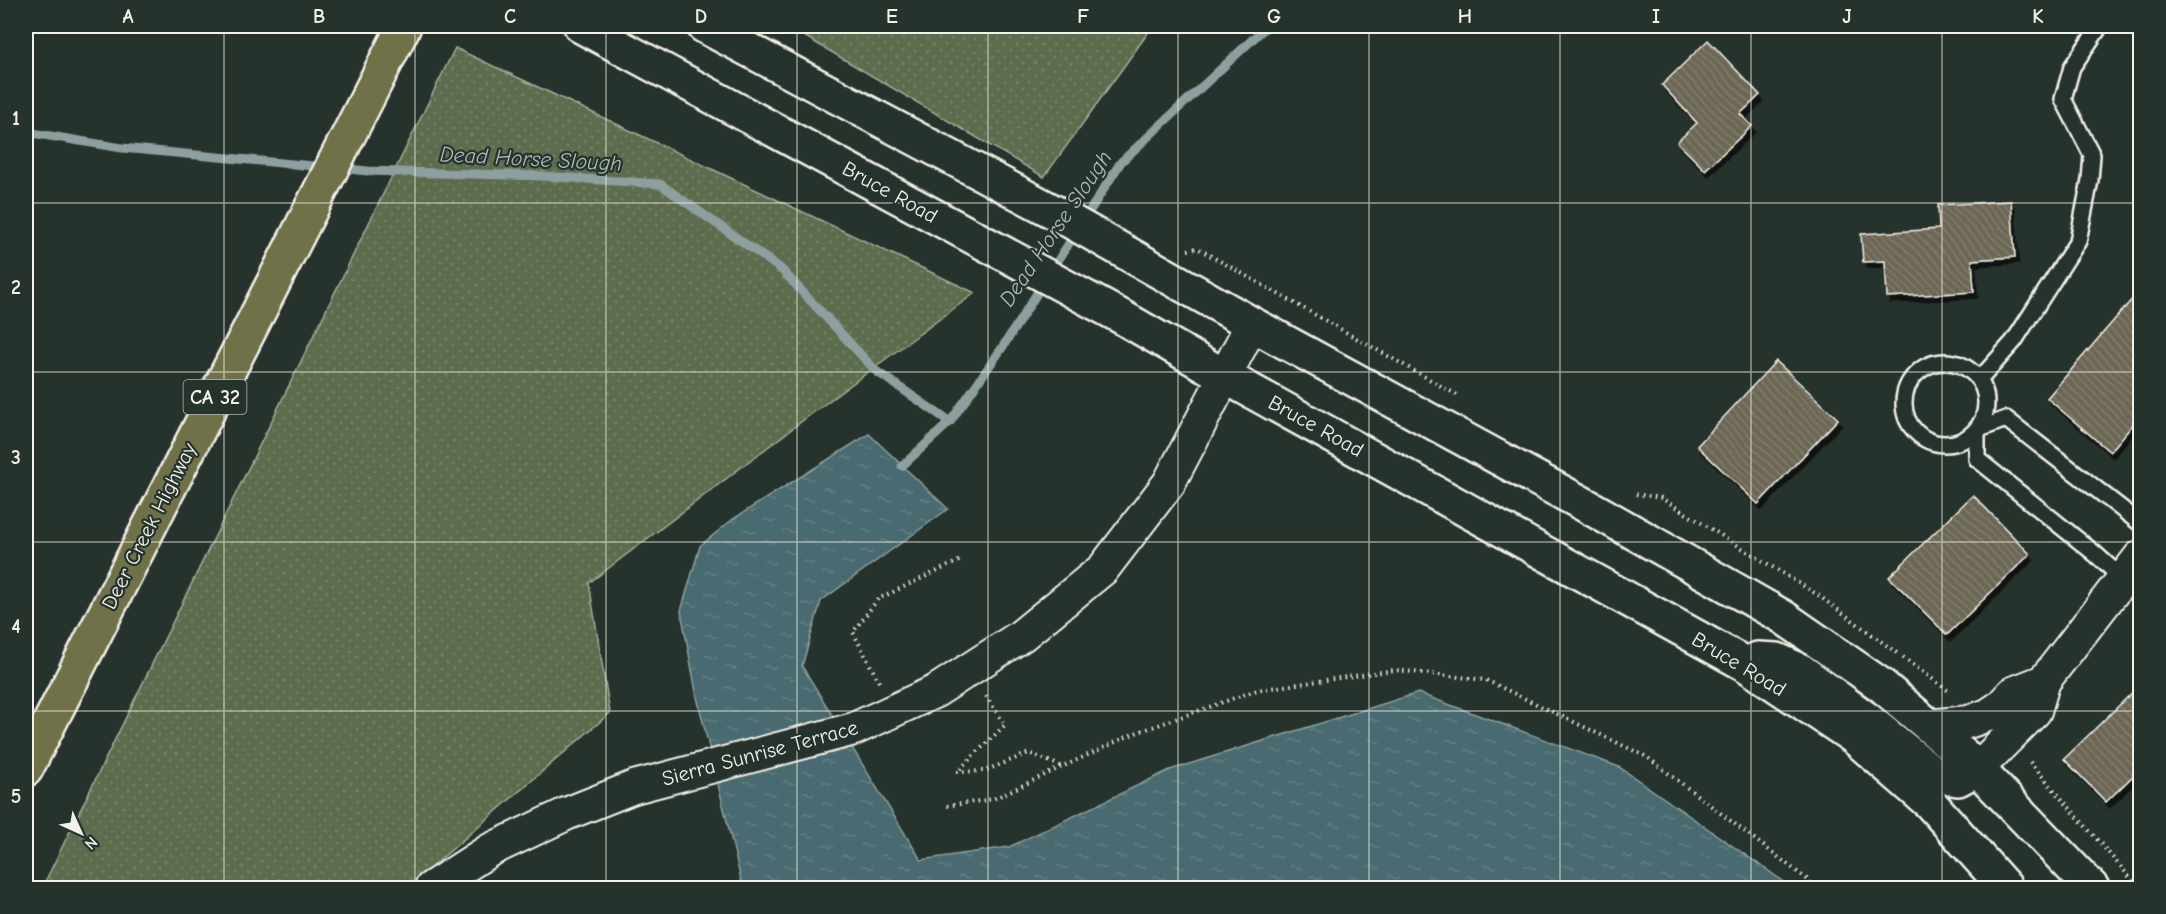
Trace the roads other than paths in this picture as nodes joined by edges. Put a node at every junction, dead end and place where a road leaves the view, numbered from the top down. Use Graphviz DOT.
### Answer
graph roads {
  1 [pos="404,26"];
  2 [pos="581,26"];
  3 [pos="704,26"];
  4 [pos="2100,26"];
  5 [pos="1252,324"];
  6 [pos="1226,377"];
  7 [pos="1980,379"];
  8 [pos="1977,430"];
  9 [pos="2140,523"];
  10 [pos="2134,568"];
  11 [pos="1745,664"];
  12 [pos="2044,681"];
  13 [pos="1929,726"];
  14 [pos="1978,768"];
  15 [pos="26,770"];
  16 [pos="431,888"];
  17 [pos="2006,888"];
  18 [pos="2092,888"];
  1 -- 15 [label="main road, Deer Creek Highway / CA 32"];
  2 -- 6 [label="main road, Bruce Road"];
  3 -- 5 [label="main road"];
  4 -- 7 [label="lane"];
  5 -- 6 [label="street, Sierra Sunrise Terrace"];
  5 -- 13 [label="main road"];
  6 -- 11 [label="main road, Bruce Road"];
  6 -- 16 [label="street, Sierra Sunrise Terrace"];
  7 -- 8 [label="lane"];
  7 -- 8 [label="lane"];
  8 -- 9 [label="lane"];
  8 -- 10 [label="lane"];
  10 -- 12 [label="street"];
  11 -- 14 [label="main road"];
  11 -- 17 [label="main road, Bruce Road"];
  12 -- 13 [label="street"];
  12 -- 14 [label="street"];
  13 -- 14 [label="main road"];
  14 -- 18 [label="main road"];
}
